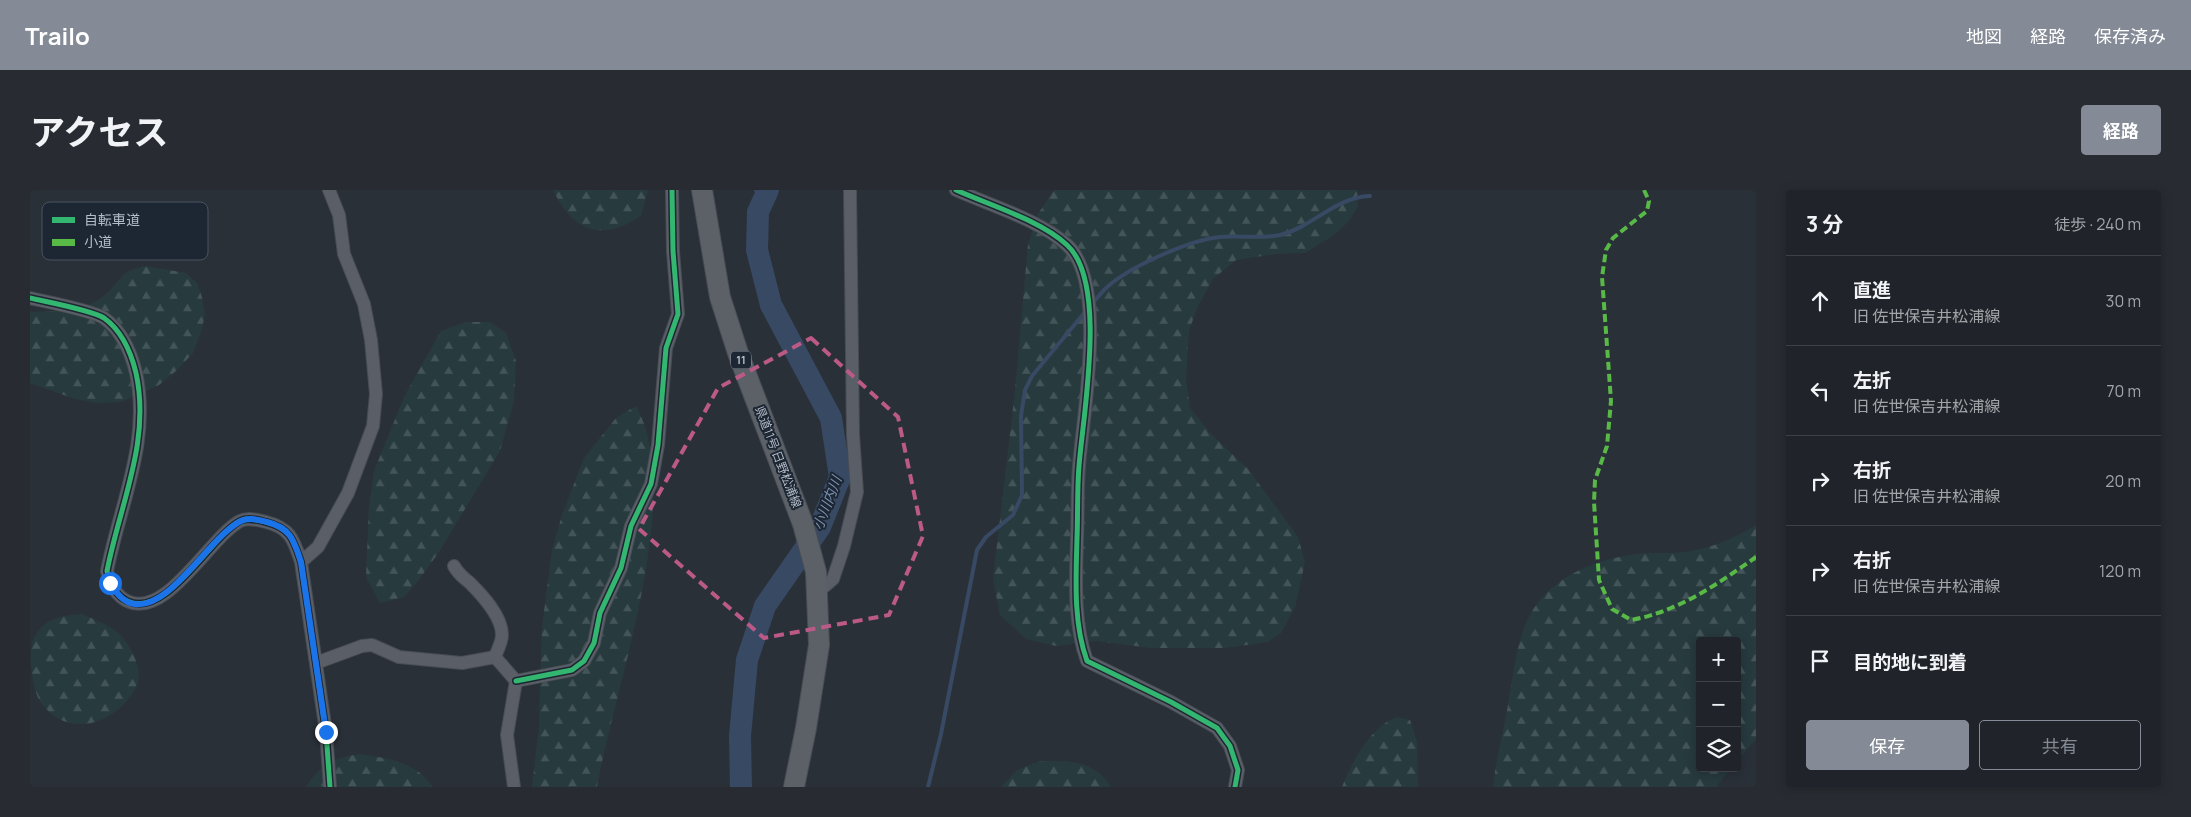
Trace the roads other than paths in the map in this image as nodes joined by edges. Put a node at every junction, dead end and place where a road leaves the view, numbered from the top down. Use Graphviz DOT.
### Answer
graph roads {
  1 [pos="329,190"];
  2 [pos="672,190"];
  3 [pos="702,190"];
  4 [pos="850,190"];
  5 [pos="956,190"];
  6 [pos="30,298"];
  7 [pos="301,562"];
  8 [pos="454,566"];
  9 [pos="818,593"];
  10 [pos="495,657"];
  11 [pos="316,663"];
  12 [pos="516,681"];
  13 [pos="330,787"];
  14 [pos="514,787"];
  15 [pos="794,787"];
  16 [pos="1235,787"];
  1 -- 7 [label="street"];
  2 -- 12 [label="street"];
  3 -- 9 [label="main road, 県道11号 日野松浦線 / 11"];
  4 -- 9 [label="street"];
  5 -- 16 [label="street"];
  6 -- 7 [label="street"];
  7 -- 11 [label="street"];
  8 -- 10 [label="street"];
  9 -- 15 [label="main road, 県道11号 日野松浦線 / 11"];
  10 -- 11 [label="street"];
  10 -- 12 [label="street"];
  11 -- 13 [label="street"];
  12 -- 14 [label="street"];
}
